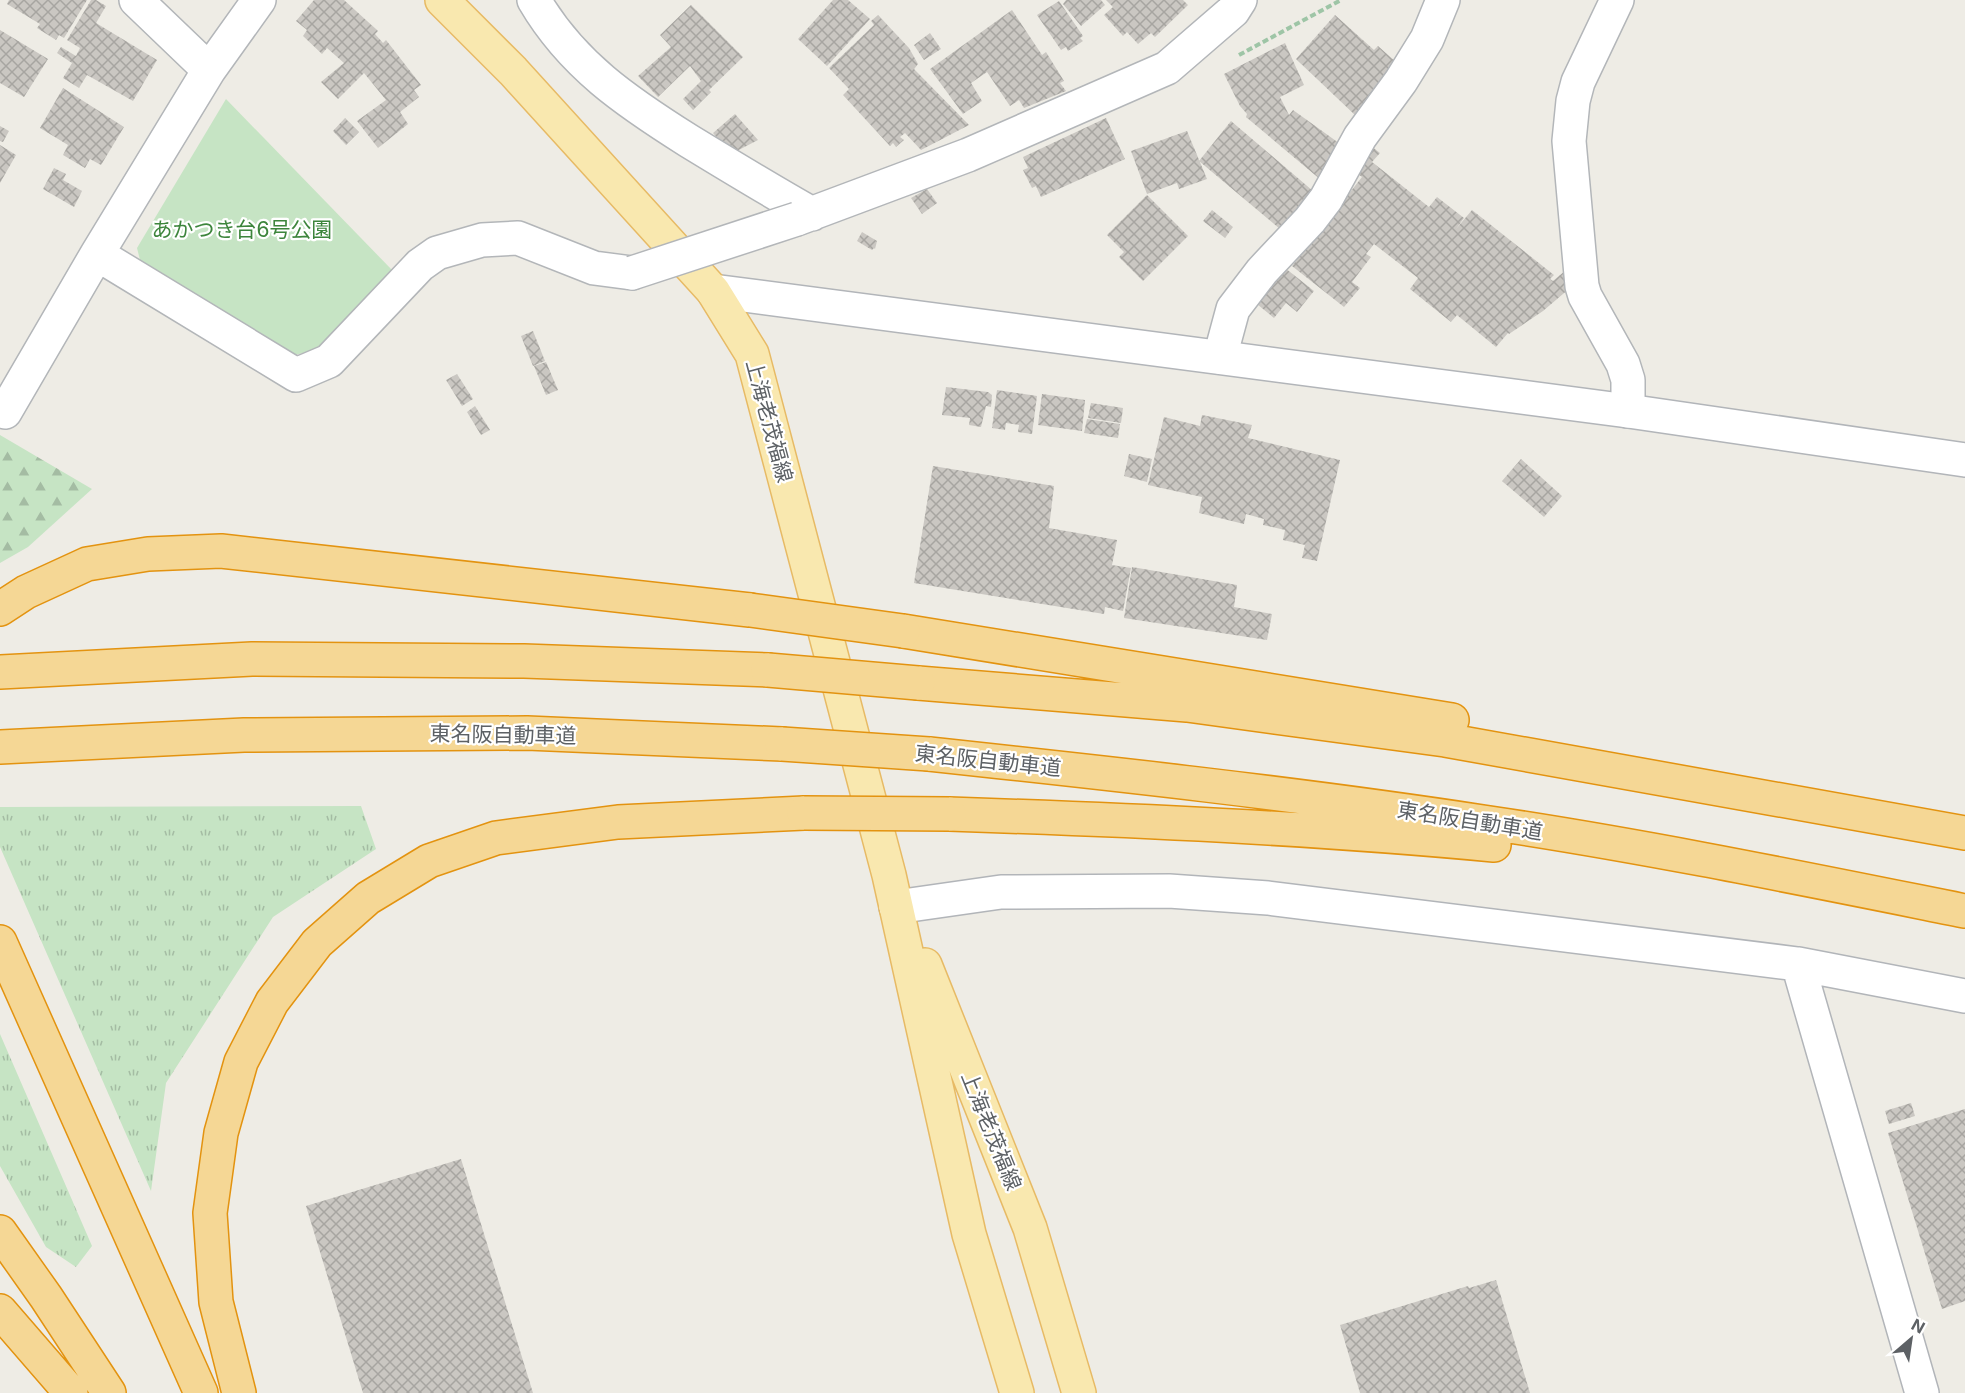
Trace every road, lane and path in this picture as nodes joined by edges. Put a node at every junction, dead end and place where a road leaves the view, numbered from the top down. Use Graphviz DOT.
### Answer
graph roads {
  1 [pos="136,0"];
  2 [pos="259,0"];
  3 [pos="442,0"];
  4 [pos="534,0"];
  5 [pos="1240,0"];
  6 [pos="1341,0"];
  7 [pos="1443,0"];
  8 [pos="1617,0"];
  9 [pos="1237,56"];
  10 [pos="209,69"];
  11 [pos="805,217"];
  12 [pos="97,254"];
  13 [pos="713,291"];
  14 [pos="1220,357"];
  15 [pos="0,408"];
  16 [pos="1628,411"];
  17 [pos="1965,460"];
  18 [pos="0,609"];
  19 [pos="0,672"];
  20 [pos="0,747"];
  21 [pos="1899,820"];
  22 [pos="1965,833"];
  23 [pos="1741,867"];
  24 [pos="899,907"];
  25 [pos="1965,911"];
  26 [pos="0,942"];
  27 [pos="1798,964"];
  28 [pos="1965,996"];
  29 [pos="0,1232"];
  30 [pos="0,1311"];
  31 [pos="71,1393"];
  32 [pos="109,1393"];
  33 [pos="201,1393"];
  34 [pos="239,1393"];
  35 [pos="1017,1393"];
  36 [pos="1079,1393"];
  37 [pos="1922,1393"];
  1 -- 10 [label="street"];
  2 -- 10 [label="street"];
  3 -- 13 [label="main road, 上海老茂福線"];
  4 -- 11 [label="street"];
  5 -- 11 [label="street"];
  6 -- 9 [label="path"];
  7 -- 14 [label="street"];
  8 -- 16 [label="street"];
  10 -- 12 [label="street"];
  11 -- 12 [label="street, bridge"];
  12 -- 15 [label="street"];
  13 -- 14 [label="street"];
  13 -- 24 [label="main road, 上海老茂福線"];
  14 -- 16 [label="street"];
  16 -- 17 [label="street"];
  18 -- 21 [label="highway, bridge"];
  19 -- 21 [label="highway, bridge"];
  20 -- 23 [label="highway, 東名阪自動車道, bridge"];
  21 -- 22 [label="highway"];
  23 -- 25 [label="highway, 東名阪自動車道"];
  23 -- 34 [label="highway, bridge"];
  24 -- 27 [label="street"];
  24 -- 35 [label="main road, 上海老茂福線"];
  24 -- 36 [label="main road, 上海老茂福線"];
  26 -- 33 [label="highway"];
  27 -- 28 [label="street"];
  27 -- 37 [label="street"];
  29 -- 32 [label="highway"];
  30 -- 31 [label="highway"];
}
